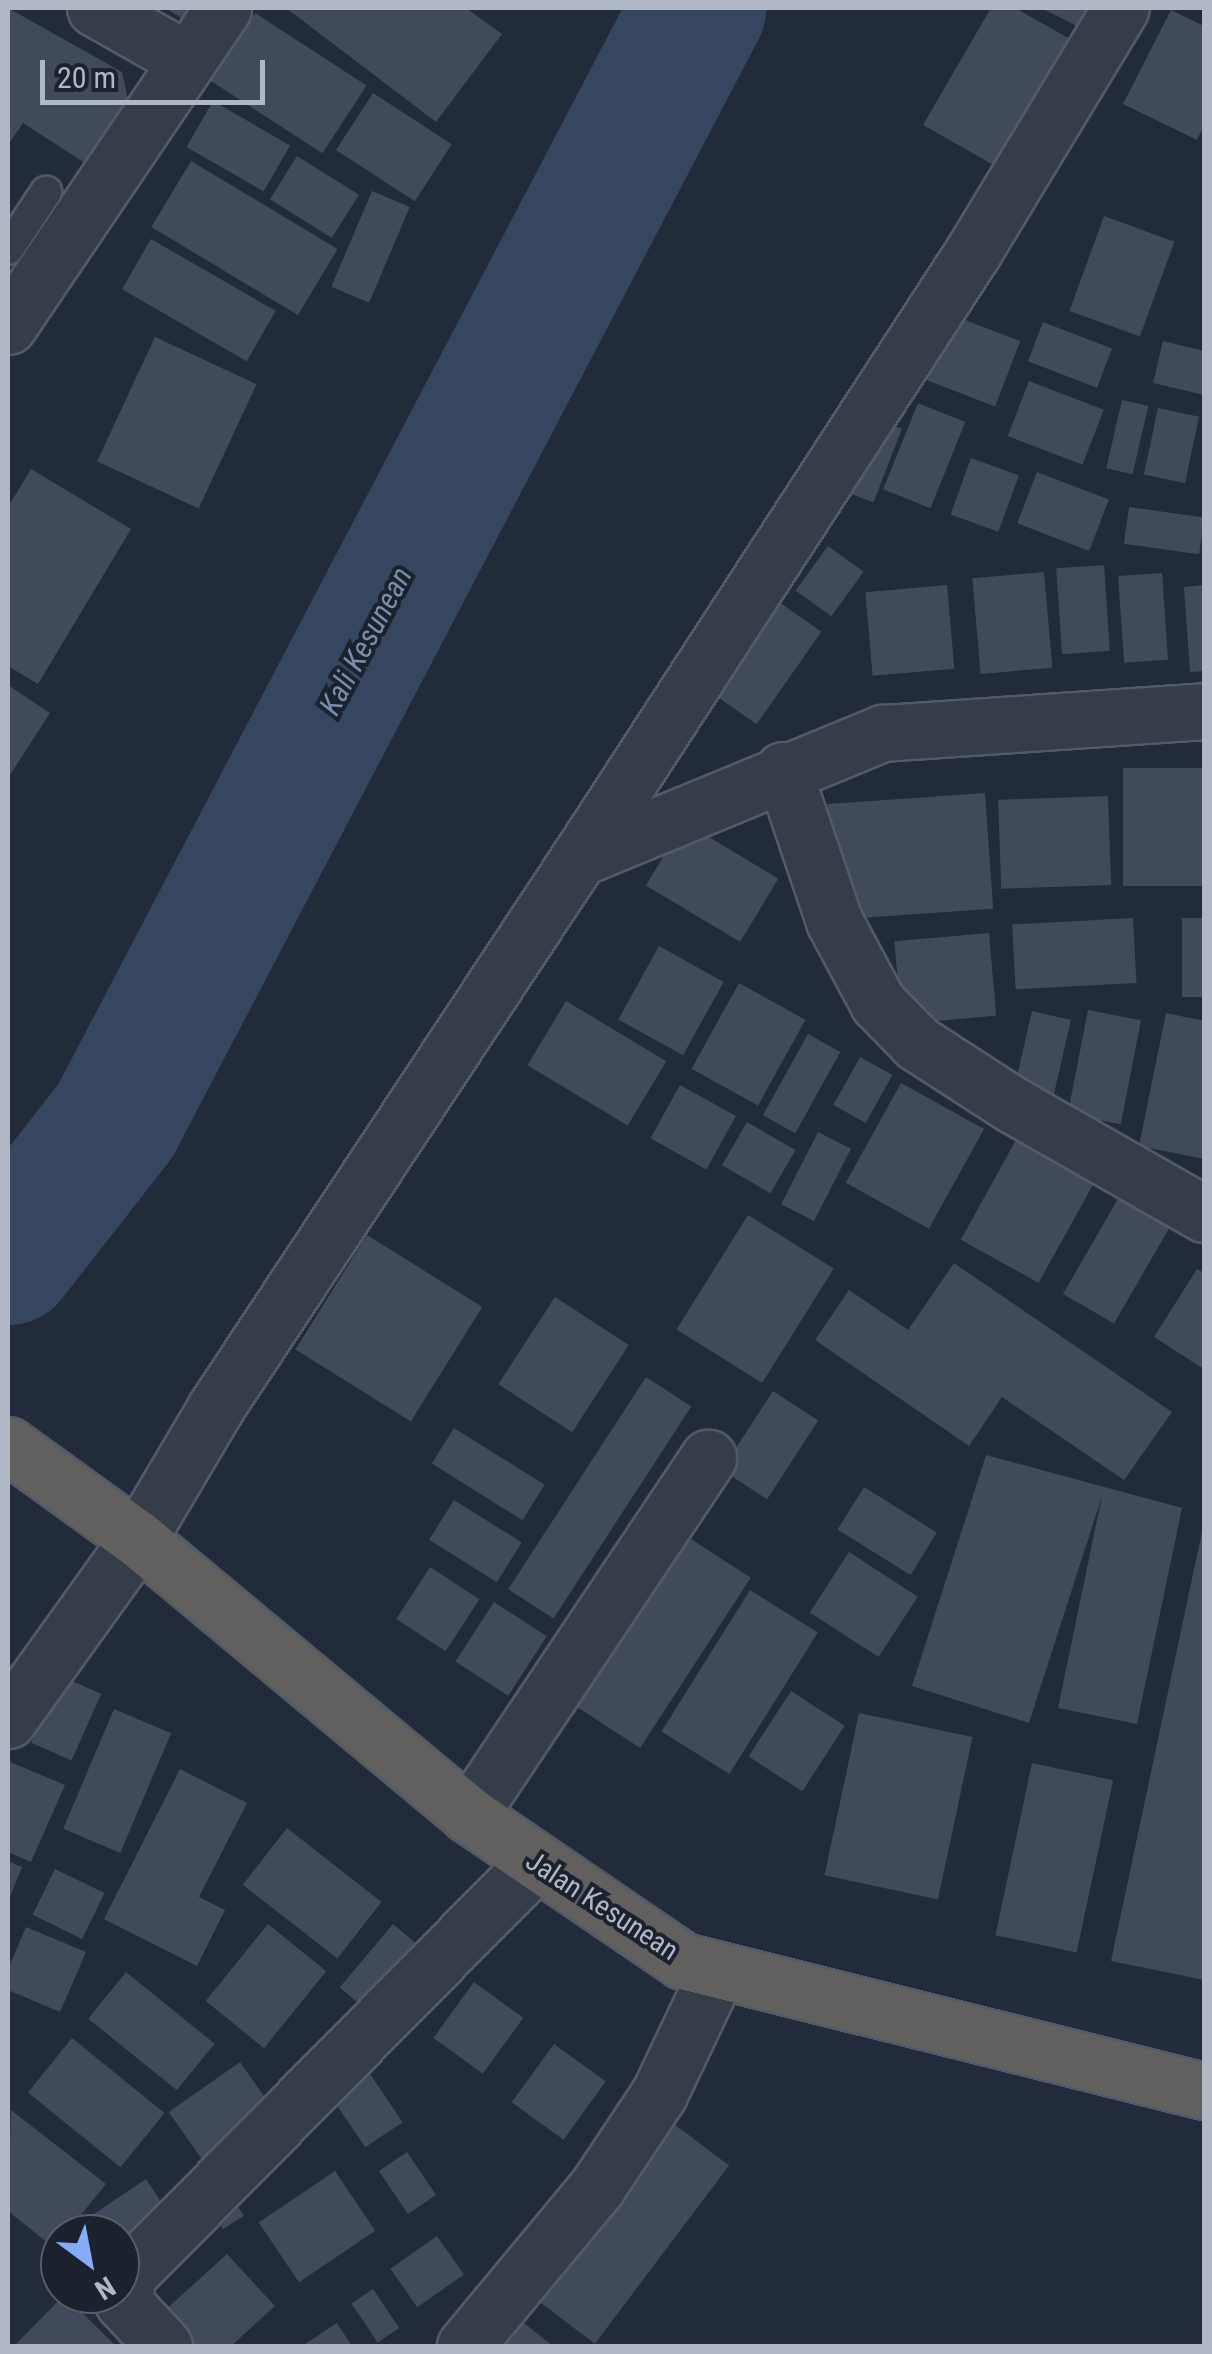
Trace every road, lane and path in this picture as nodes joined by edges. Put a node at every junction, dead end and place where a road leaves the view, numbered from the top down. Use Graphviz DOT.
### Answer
graph roads {
  1 [pos="95,8"];
  2 [pos="223,8"];
  3 [pos="1121,8"];
  4 [pos="187,60"];
  5 [pos="46,192"];
  6 [pos="8,249"];
  7 [pos="8,326"];
  8 [pos="1204,711"];
  9 [pos="783,770"];
  10 [pos="579,858"];
  11 [pos="1204,1214"];
  12 [pos="8,1445"];
  13 [pos="708,1458"];
  14 [pos="119,1527"];
  15 [pos="8,1720"];
  16 [pos="469,1815"];
  17 [pos="534,1863"];
  18 [pos="716,1972"];
  19 [pos="1204,2091"];
  20 [pos="164,2346"];
  21 [pos="465,2346"];
  1 -- 4 [label="street"];
  2 -- 4 [label="street"];
  3 -- 10 [label="street"];
  4 -- 7 [label="street"];
  5 -- 6 [label="lane"];
  8 -- 9 [label="street"];
  9 -- 10 [label="street"];
  9 -- 11 [label="street"];
  10 -- 14 [label="street"];
  12 -- 14 [label="highway, Jalan Kesunean"];
  13 -- 16 [label="street"];
  14 -- 15 [label="street"];
  14 -- 16 [label="highway, Jalan Kesunean"];
  16 -- 17 [label="highway, Jalan Kesunean"];
  17 -- 18 [label="highway, Jalan Kesunean"];
  17 -- 20 [label="street"];
  18 -- 19 [label="highway, Jalan Kesunean"];
  18 -- 21 [label="street"];
}
